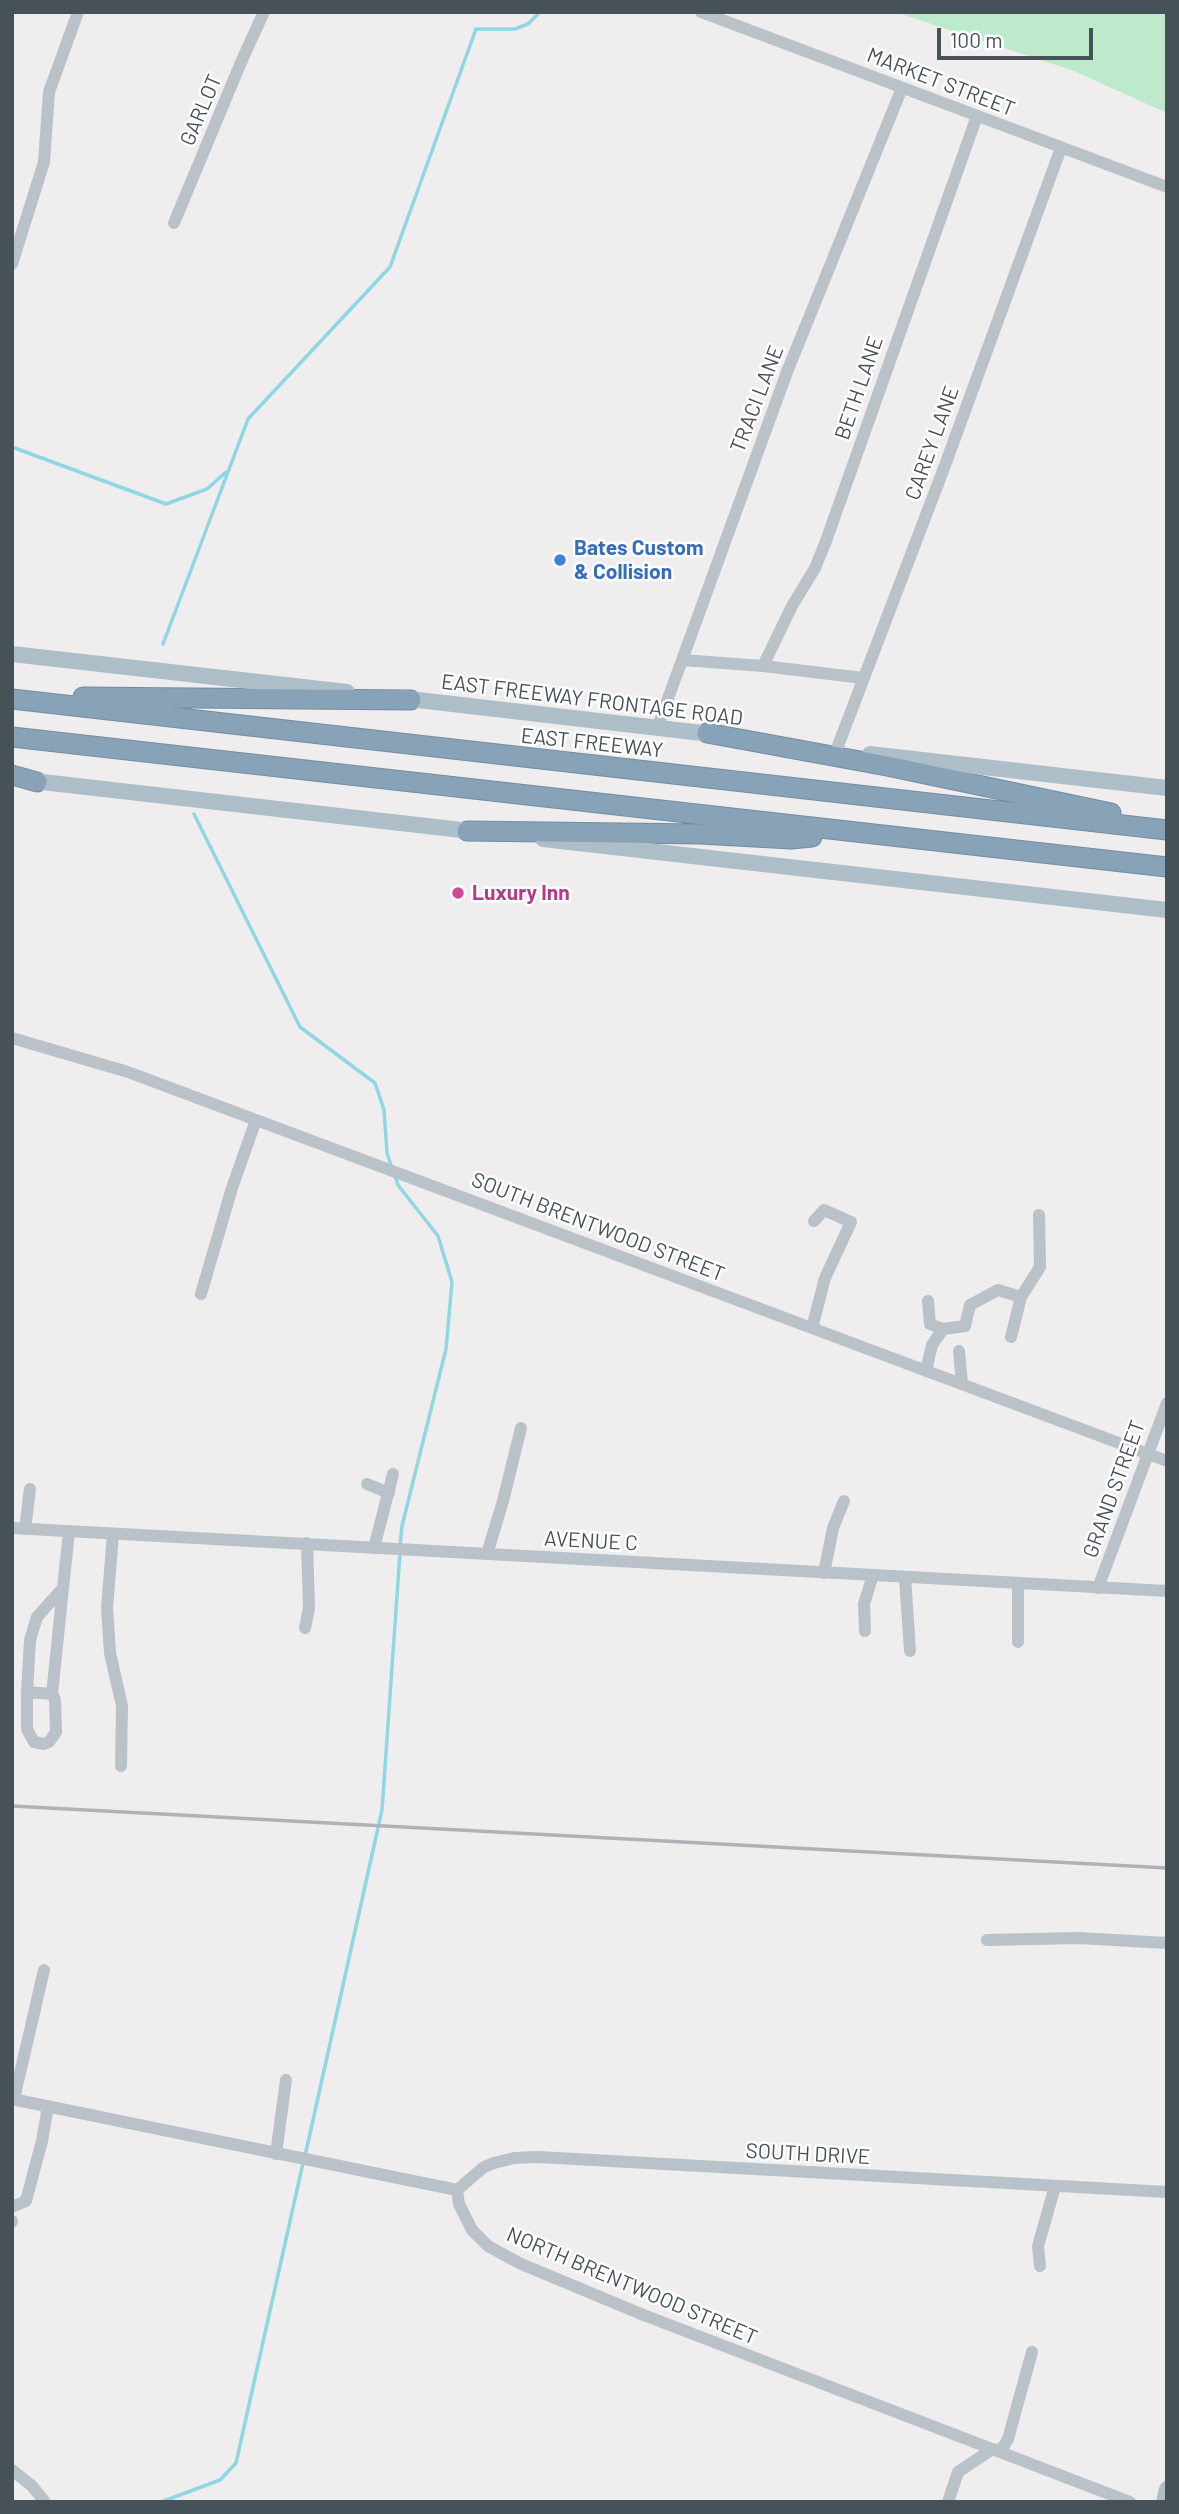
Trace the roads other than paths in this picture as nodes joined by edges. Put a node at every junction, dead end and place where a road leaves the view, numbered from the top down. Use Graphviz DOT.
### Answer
graph roads {
  1 [pos="78,12"];
  2 [pos="264,12"];
  3 [pos="702,12"];
  4 [pos="902,88"];
  5 [pos="977,116"];
  6 [pos="1061,148"];
  7 [pos="1167,187"];
  8 [pos="174,223"];
  9 [pos="17,237"];
  10 [pos="12,264"];
  11 [pos="12,654"];
  12 [pos="682,660"];
  13 [pos="763,666"];
  14 [pos="863,678"];
  15 [pos="12,697"];
  16 [pos="411,700"];
  17 [pos="658,726"];
  18 [pos="707,733"];
  19 [pos="12,737"];
  20 [pos="836,751"];
  21 [pos="12,777"];
  22 [pos="37,782"];
  23 [pos="1167,788"];
  24 [pos="1167,824"];
  25 [pos="1167,830"];
  26 [pos="467,831"];
  27 [pos="850,833"];
  28 [pos="1167,867"];
  29 [pos="1167,911"];
  30 [pos="12,1038"];
  31 [pos="256,1120"];
  32 [pos="1039,1215"];
  33 [pos="814,1221"];
  34 [pos="201,1294"];
  35 [pos="1021,1297"];
  36 [pos="928,1301"];
  37 [pos="812,1328"];
  38 [pos="943,1329"];
  39 [pos="1011,1337"];
  40 [pos="959,1351"];
  41 [pos="926,1371"];
  42 [pos="962,1384"];
  43 [pos="1167,1404"];
  44 [pos="520,1429"];
  45 [pos="1148,1454"];
  46 [pos="1167,1461"];
  47 [pos="393,1474"];
  48 [pos="368,1484"];
  49 [pos="30,1489"];
  50 [pos="389,1493"];
  51 [pos="844,1501"];
  52 [pos="18,1528"];
  53 [pos="69,1532"];
  54 [pos="113,1534"];
  55 [pos="307,1543"];
  56 [pos="374,1548"];
  57 [pos="487,1554"];
  58 [pos="824,1573"];
  59 [pos="873,1575"];
  60 [pos="905,1577"];
  61 [pos="1018,1583"];
  62 [pos="63,1588"];
  63 [pos="1098,1588"];
  64 [pos="1167,1591"];
  65 [pos="305,1628"];
  66 [pos="865,1631"];
  67 [pos="1018,1642"];
  68 [pos="910,1651"];
  69 [pos="27,1692"];
  70 [pos="52,1694"];
  71 [pos="121,1766"];
  72 [pos="987,1940"];
  73 [pos="1167,1943"];
  74 [pos="44,1970"];
  75 [pos="286,2080"];
  76 [pos="13,2099"];
  77 [pos="48,2106"];
  78 [pos="276,2154"];
  79 [pos="1055,2186"];
  80 [pos="457,2190"];
  81 [pos="1167,2192"];
  82 [pos="12,2207"];
  83 [pos="1040,2266"];
  84 [pos="1032,2352"];
  85 [pos="991,2450"];
  86 [pos="12,2470"];
  87 [pos="1167,2489"];
  88 [pos="1124,2501"];
  89 [pos="45,2502"];
  90 [pos="948,2502"];
  91 [pos="1164,2502"];
  1 -- 9 [label="street"];
  2 -- 8 [label="street, GARLOT"];
  3 -- 4 [label="street, MARKET STREET"];
  4 -- 5 [label="street, MARKET STREET"];
  4 -- 12 [label="street, TRACI LANE"];
  5 -- 6 [label="street, MARKET STREET"];
  5 -- 13 [label="street, BETH LANE"];
  6 -- 7 [label="street, MARKET STREET"];
  6 -- 14 [label="street, CAREY LANE"];
  9 -- 10 [label="street"];
  11 -- 16 [label="main road, EAST FREEWAY FRONTAGE ROAD"];
  12 -- 13 [label="street"];
  12 -- 17 [label="street, TRACI LANE"];
  13 -- 14 [label="street"];
  14 -- 20 [label="street, CAREY LANE"];
  15 -- 16 [label="highway"];
  15 -- 25 [label="highway, EAST FREEWAY"];
  16 -- 17 [label="main road, EAST FREEWAY FRONTAGE ROAD"];
  17 -- 18 [label="main road, EAST FREEWAY FRONTAGE ROAD"];
  18 -- 20 [label="main road, EAST FREEWAY FRONTAGE ROAD"];
  18 -- 24 [label="highway"];
  19 -- 27 [label="highway"];
  20 -- 23 [label="main road, EAST FREEWAY FRONTAGE ROAD"];
  21 -- 22 [label="highway"];
  22 -- 26 [label="main road"];
  26 -- 27 [label="highway"];
  26 -- 29 [label="main road"];
  27 -- 28 [label="highway"];
  30 -- 31 [label="street, SOUTH BRENTWOOD STREET"];
  31 -- 34 [label="street"];
  31 -- 37 [label="street, SOUTH BRENTWOOD STREET"];
  32 -- 35 [label="street"];
  33 -- 37 [label="street"];
  35 -- 38 [label="street"];
  35 -- 39 [label="street"];
  36 -- 38 [label="street"];
  37 -- 41 [label="street, SOUTH BRENTWOOD STREET"];
  38 -- 41 [label="street"];
  40 -- 42 [label="street"];
  41 -- 42 [label="street, SOUTH BRENTWOOD STREET"];
  42 -- 45 [label="street, SOUTH BRENTWOOD STREET"];
  43 -- 45 [label="street, GRAND STREET"];
  44 -- 57 [label="street"];
  45 -- 46 [label="street, SOUTH BRENTWOOD STREET"];
  45 -- 63 [label="street, GRAND STREET"];
  47 -- 50 [label="street"];
  48 -- 50 [label="street"];
  49 -- 52 [label="street"];
  50 -- 56 [label="street"];
  51 -- 58 [label="street"];
  52 -- 53 [label="street, AVENUE C"];
  53 -- 54 [label="street, AVENUE C"];
  53 -- 62 [label="street"];
  54 -- 55 [label="street, AVENUE C"];
  54 -- 71 [label="street"];
  55 -- 56 [label="street, AVENUE C"];
  55 -- 65 [label="street"];
  56 -- 57 [label="street, AVENUE C"];
  57 -- 58 [label="street, AVENUE C"];
  58 -- 59 [label="street, AVENUE C"];
  59 -- 60 [label="street, AVENUE C"];
  59 -- 66 [label="street"];
  60 -- 61 [label="street, AVENUE C"];
  60 -- 68 [label="street"];
  61 -- 63 [label="street, AVENUE C"];
  61 -- 67 [label="street"];
  62 -- 69 [label="street"];
  62 -- 70 [label="street"];
  63 -- 64 [label="street, AVENUE C"];
  69 -- 70 [label="street"];
  69 -- 70 [label="street"];
  72 -- 73 [label="street"];
  74 -- 76 [label="street"];
  75 -- 78 [label="street"];
  76 -- 77 [label="street"];
  77 -- 78 [label="street"];
  77 -- 82 [label="street"];
  78 -- 80 [label="street"];
  79 -- 80 [label="street, SOUTH DRIVE"];
  79 -- 81 [label="street, SOUTH DRIVE"];
  79 -- 83 [label="street"];
  80 -- 85 [label="street, NORTH BRENTWOOD STREET"];
  84 -- 85 [label="street"];
  85 -- 88 [label="street, NORTH BRENTWOOD STREET"];
  85 -- 90 [label="street"];
  86 -- 89 [label="street"];
  87 -- 91 [label="main road"];
}
